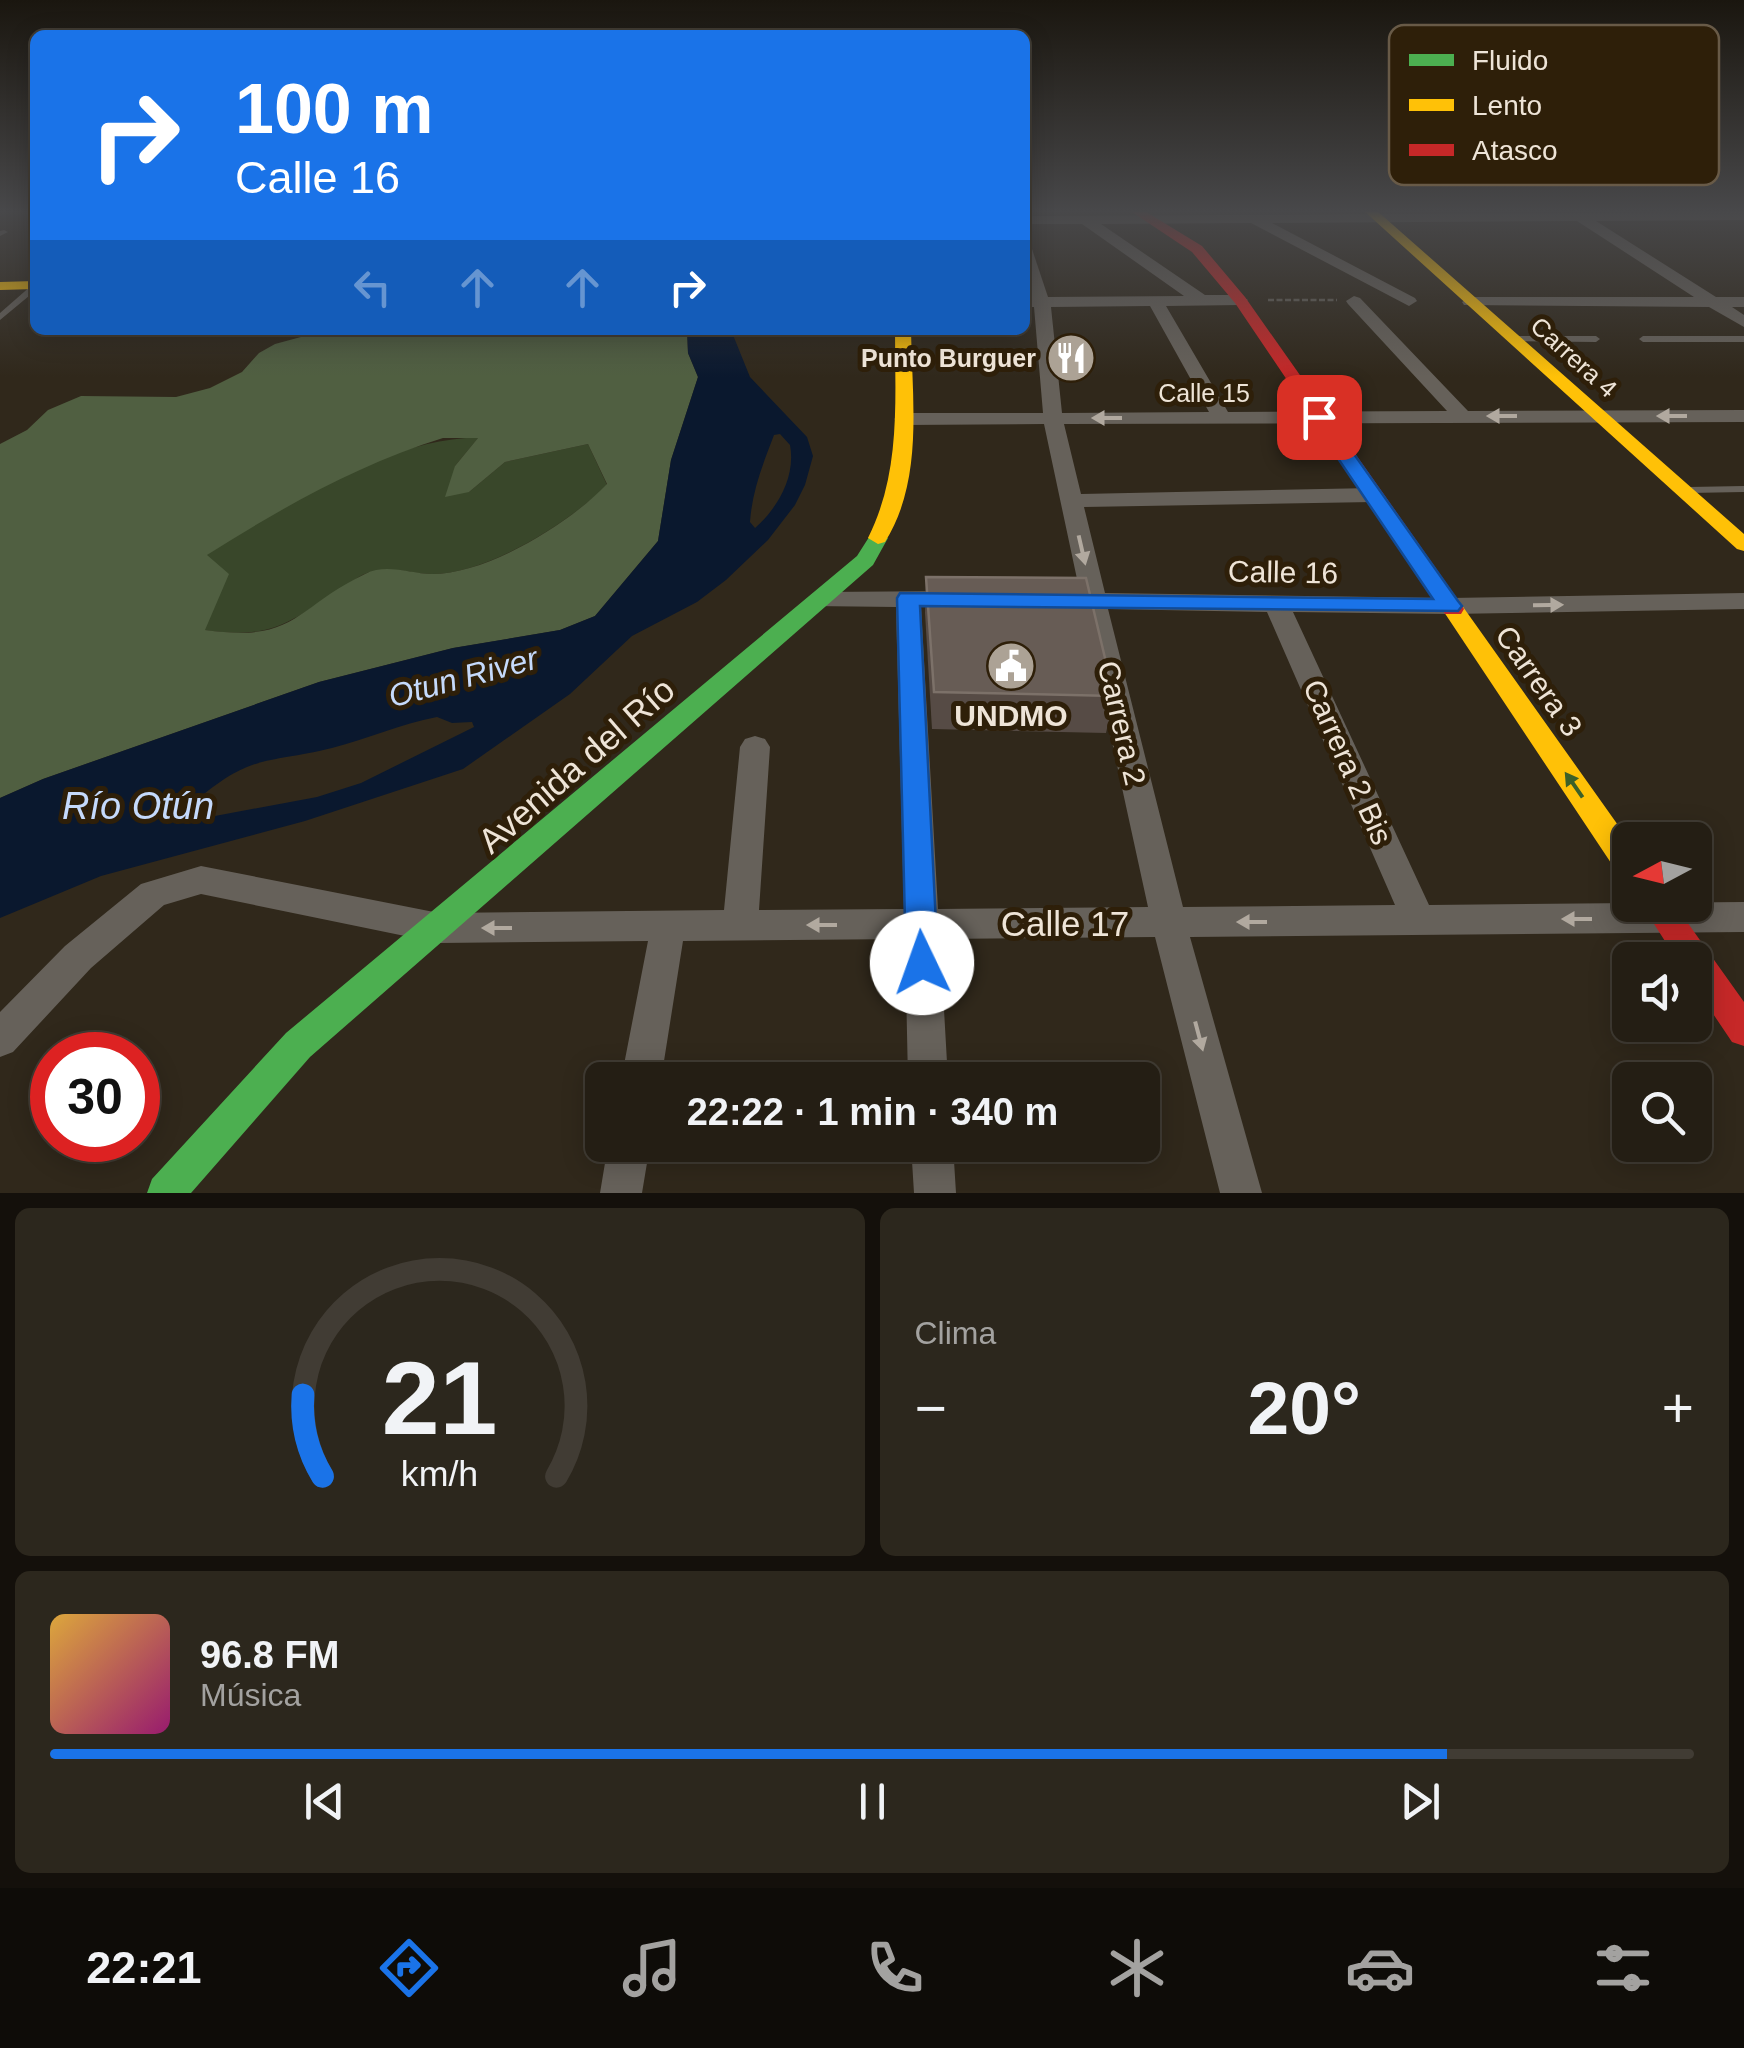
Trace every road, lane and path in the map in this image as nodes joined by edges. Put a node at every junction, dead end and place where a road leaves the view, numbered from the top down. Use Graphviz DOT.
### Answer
graph roads {
  1 [pos="1152,266"];
  2 [pos="1211,266"];
  3 [pos="1342,266"];
  4 [pos="1430,266"];
  5 [pos="1655,266"];
  6 [pos="30,282"];
  7 [pos="0,286"];
  8 [pos="30,286"];
  9 [pos="1201,300"];
  10 [pos="1240,300"];
  11 [pos="1155,301"];
  12 [pos="1354,301"];
  13 [pos="1408,301"];
  14 [pos="1034,302"];
  15 [pos="1470,302"];
  16 [pos="1712,302"];
  17 [pos="1744,302"];
  18 [pos="0,317"];
  19 [pos="1744,322"];
  20 [pos="903,335"];
  21 [pos="1596,338"];
  22 [pos="1512,339"];
  23 [pos="1643,339"];
  24 [pos="1744,339"];
  25 [pos="1462,416"];
  26 [pos="1599,416"];
  27 [pos="1744,416"];
  28 [pos="1319,417"];
  29 [pos="1052,418"];
  30 [pos="1222,418"];
  31 [pos="904,419"];
  32 [pos="1682,490"];
  33 [pos="1744,490"];
  34 [pos="1374,495"];
  35 [pos="1071,501"];
  36 [pos="1744,544"];
  37 [pos="908,598"];
  38 [pos="821,600"];
  39 [pos="985,600"];
  40 [pos="1062,601"];
  41 [pos="1744,601"];
  42 [pos="1094,602"];
  43 [pos="1278,604"];
  44 [pos="1450,606"];
  45 [pos="754,746"];
  46 [pos="1612,840"];
  47 [pos="1612,914"];
  48 [pos="1712,916"];
  49 [pos="1744,918"];
  50 [pos="1419,920"];
  51 [pos="1169,922"];
  52 [pos="1669,922"];
  53 [pos="920,924"];
  54 [pos="668,926"];
  55 [pos="740,926"];
  56 [pos="439,928"];
  57 [pos="1744,1030"];
  58 [pos="0,1039"];
  59 [pos="644,1062"];
  60 [pos="927,1062"];
  61 [pos="626,1162"];
  62 [pos="933,1162"];
  63 [pos="166,1193"];
  64 [pos="621,1193"];
  65 [pos="934,1193"];
  66 [pos="1241,1193"];
  1 -- 9 [label="street"];
  2 -- 10 [label="main road, Carrera 3"];
  3 -- 13 [label="street"];
  4 -- 15 [label="main road, Carrera 4"];
  5 -- 16 [label="street"];
  6 -- 7 [label="main road"];
  8 -- 18 [label="lane"];
  9 -- 10 [label="street"];
  9 -- 11 [label="street"];
  10 -- 28 [label="main road, Carrera 3"];
  11 -- 14 [label="street"];
  11 -- 30 [label="street"];
  12 -- 25 [label="street"];
  14 -- 29 [label="street, Carrera 2"];
  15 -- 16 [label="street"];
  15 -- 22 [label="main road, Carrera 4"];
  16 -- 17 [label="street"];
  16 -- 19 [label="street"];
  20 -- 31 [label="main road, Avenida del Río"];
  21 -- 22 [label="lane"];
  22 -- 26 [label="main road, Carrera 4"];
  23 -- 24 [label="lane"];
  26 -- 25 [label="street, Calle 15, one-way"];
  25 -- 28 [label="street, Calle 15"];
  27 -- 26 [label="street, Calle 15, one-way"];
  26 -- 32 [label="main road, Carrera 4"];
  28 -- 30 [label="street, Calle 15"];
  28 -- 34 [label="main road, Carrera 3"];
  30 -- 29 [label="street, Calle 15, one-way"];
  29 -- 31 [label="street, Calle 15"];
  29 -- 35 [label="street, Carrera 2"];
  31 -- 38 [label="main road, Avenida del Río"];
  32 -- 33 [label="lane"];
  32 -- 36 [label="main road, Carrera 4"];
  34 -- 35 [label="street"];
  34 -- 44 [label="main road, Carrera 3"];
  35 -- 42 [label="street, Carrera 2, one-way"];
  37 -- 38 [label="street"];
  37 -- 39 [label="street"];
  37 -- 53 [label="street"];
  38 -- 56 [label="main road, Avenida del Río"];
  40 -- 42 [label="street, Calle 16"];
  44 -- 41 [label="street, Calle 16, one-way"];
  42 -- 43 [label="street, Calle 16"];
  42 -- 51 [label="street, Carrera 2"];
  43 -- 44 [label="street, Calle 16"];
  43 -- 50 [label="street, Carrera 2 Bis"];
  46 -- 44 [label="main road, Carrera 3, one-way"];
  45 -- 55 [label="street"];
  47 -- 50 [label="street, Calle 17, one-way"];
  48 -- 49 [label="street, Calle 17"];
  50 -- 51 [label="street, Calle 17, one-way"];
  51 -- 53 [label="street, Calle 17"];
  51 -- 66 [label="street, Carrera 2, one-way"];
  52 -- 57 [label="main road"];
  53 -- 55 [label="street, Calle 17, one-way"];
  53 -- 60 [label="street"];
  54 -- 55 [label="street, Calle 17"];
  54 -- 56 [label="street, Calle 17, one-way"];
  54 -- 59 [label="street"];
  56 -- 58 [label="street, Calle 17"];
  56 -- 63 [label="main road, Avenida del Río"];
  61 -- 64 [label="street"];
  62 -- 65 [label="street"];
}
